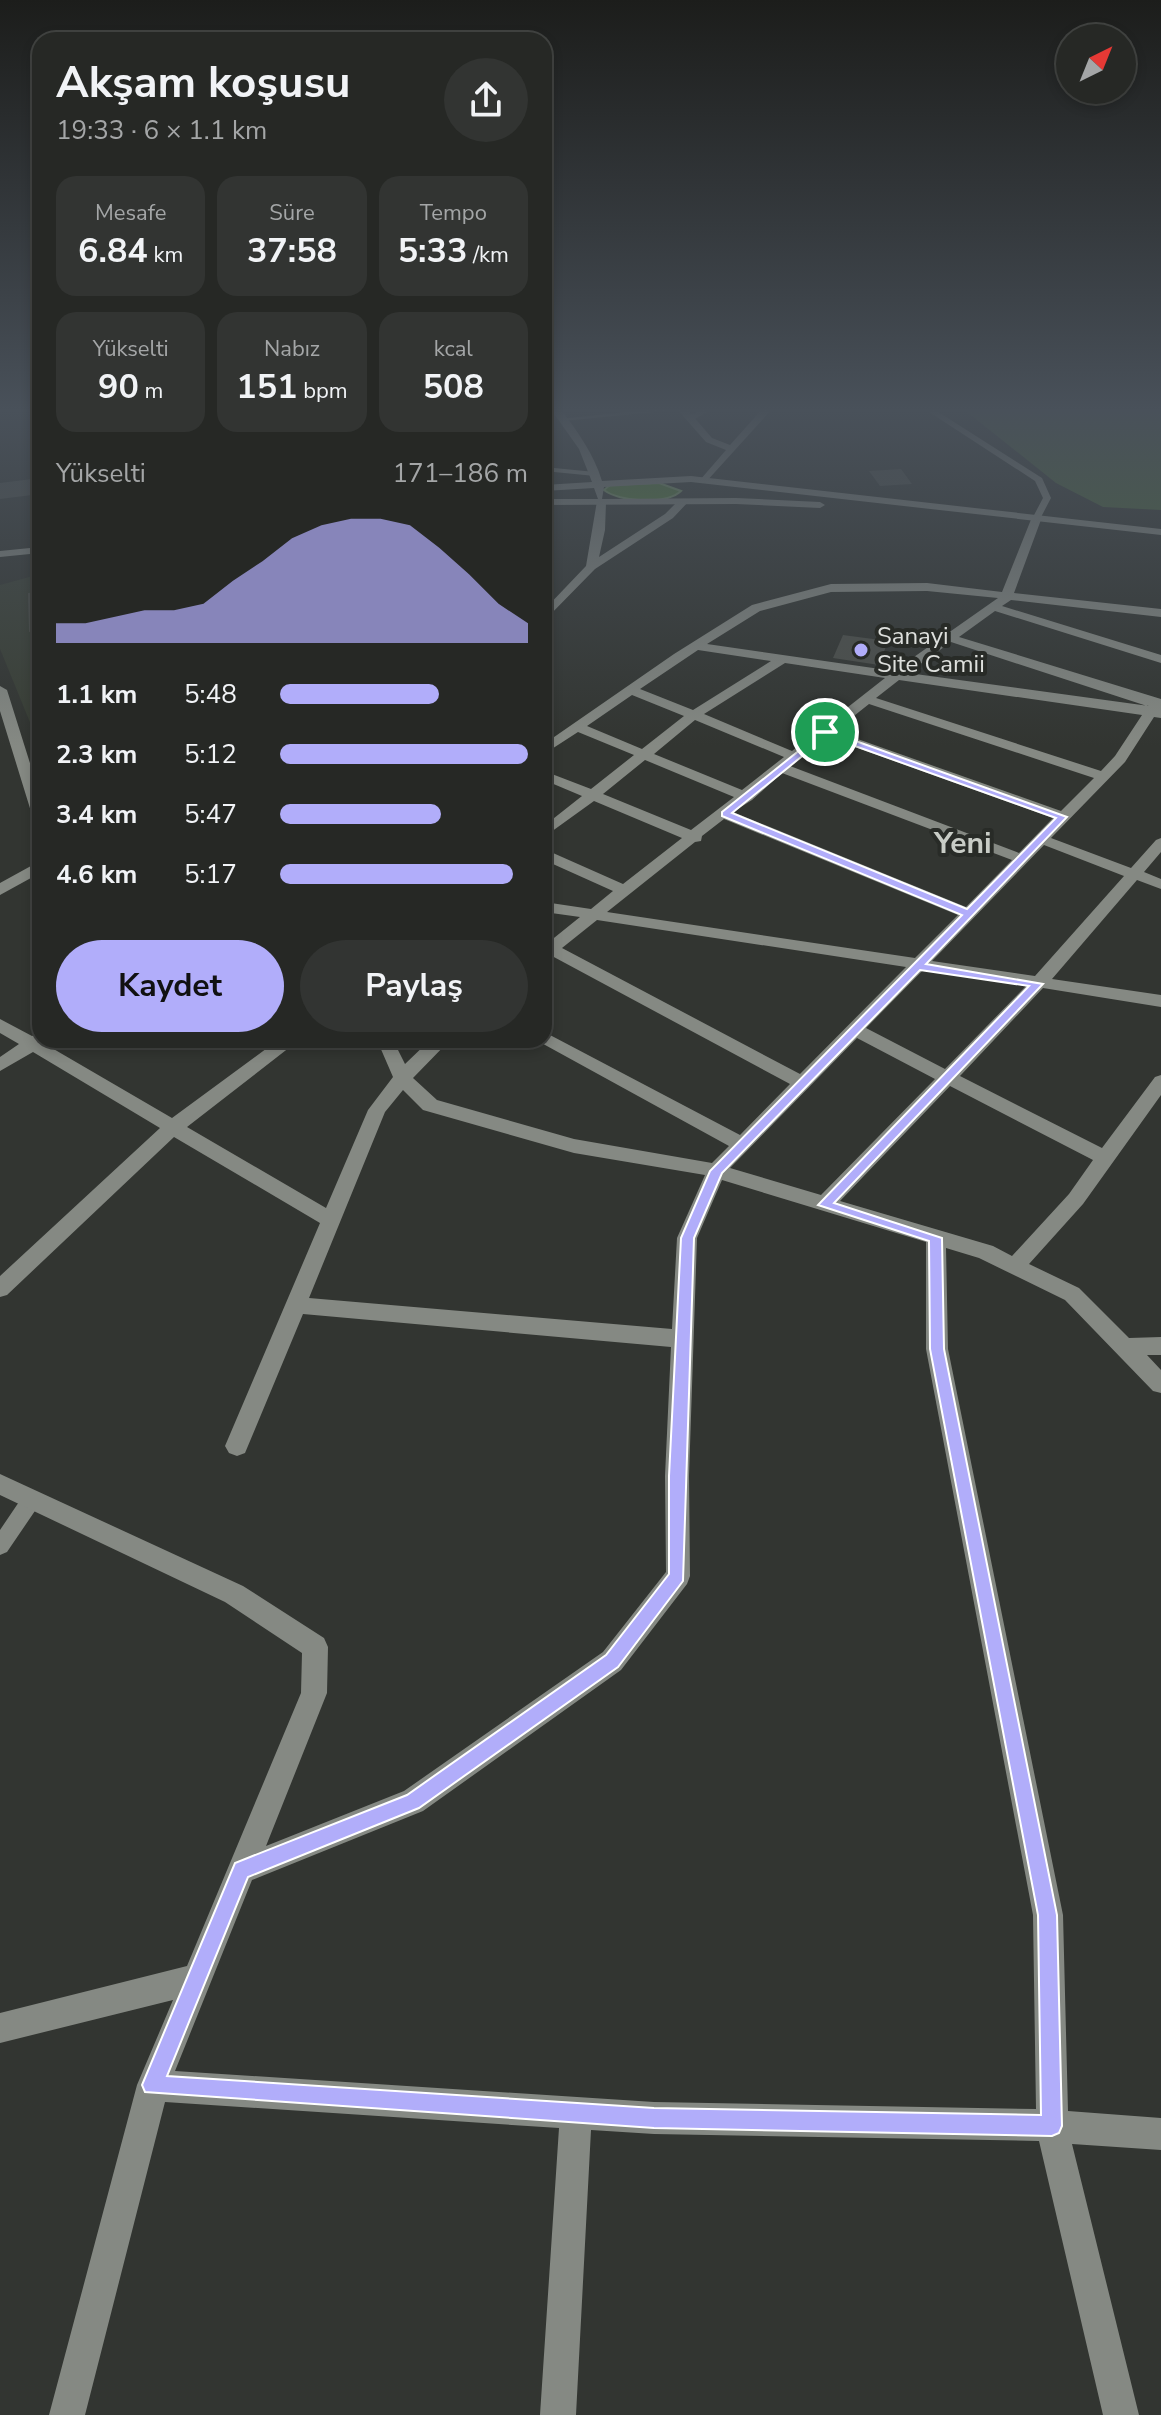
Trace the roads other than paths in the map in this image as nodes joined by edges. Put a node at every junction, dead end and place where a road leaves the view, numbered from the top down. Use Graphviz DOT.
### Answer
graph roads {
  1 [pos="600,521"];
  2 [pos="662,521"];
  3 [pos="1019,521"];
  4 [pos="1025,521"];
  5 [pos="1035,522"];
  6 [pos="1161,532"];
  7 [pos="1161,544"];
  8 [pos="32,551"];
  9 [pos="0,554"];
  10 [pos="32,562"];
  11 [pos="0,565"];
  12 [pos="591,567"];
  13 [pos="1000,602"];
  14 [pos="552,608"];
  15 [pos="1161,613"];
  16 [pos="950,638"];
  17 [pos="695,646"];
  18 [pos="1161,659"];
  19 [pos="781,660"];
  20 [pos="893,678"];
  21 [pos="0,690"];
  22 [pos="630,690"];
  23 [pos="867,699"];
  24 [pos="1158,709"];
  25 [pos="694,715"];
  26 [pos="4,722"];
  27 [pos="577,727"];
  28 [pos="825,732"];
  29 [pos="552,744"];
  30 [pos="644,755"];
  31 [pos="795,757"];
  32 [pos="782,768"];
  33 [pos="1103,776"];
  34 [pos="552,778"];
  35 [pos="592,795"];
  36 [pos="32,797"];
  37 [pos="747,797"];
  38 [pos="725,814"];
  39 [pos="1063,817"];
  40 [pos="552,827"];
  41 [pos="696,838"];
  42 [pos="1041,839"];
  43 [pos="1161,843"];
  44 [pos="552,858"];
  45 [pos="1022,859"];
  46 [pos="32,871"];
  47 [pos="1133,874"];
  48 [pos="1161,884"];
  49 [pos="0,890"];
  50 [pos="626,891"];
  51 [pos="552,908"];
  52 [pos="969,914"];
  53 [pos="594,916"];
  54 [pos="552,948"];
  55 [pos="552,955"];
  56 [pos="917,966"];
  57 [pos="1038,984"];
  58 [pos="1161,1001"];
  59 [pos="0,1025"];
  60 [pos="855,1030"];
  61 [pos="32,1041"];
  62 [pos="552,1043"];
  63 [pos="32,1044"];
  64 [pos="45,1048"];
  65 [pos="279,1048"];
  66 [pos="389,1048"];
  67 [pos="433,1048"];
  68 [pos="0,1065"];
  69 [pos="948,1077"];
  70 [pos="402,1078"];
  71 [pos="1161,1081"];
  72 [pos="803,1083"];
  73 [pos="172,1128"];
  74 [pos="742,1145"];
  75 [pos="1105,1158"];
  76 [pos="716,1171"];
  77 [pos="824,1205"];
  78 [pos="332,1221"];
  79 [pos="936,1238"];
  80 [pos="1015,1266"];
  81 [pos="0,1289"];
  82 [pos="296,1305"];
  83 [pos="683,1339"];
  84 [pos="1161,1346"];
  85 [pos="1126,1347"];
  86 [pos="1161,1384"];
  87 [pos="237,1446"];
  88 [pos="0,1484"];
  89 [pos="32,1499"];
  90 [pos="0,1546"];
  91 [pos="241,1870"];
  92 [pos="196,1979"];
  93 [pos="0,2028"];
  94 [pos="153,2085"];
  95 [pos="576,2112"];
  96 [pos="1052,2126"];
  97 [pos="1161,2134"];
  98 [pos="67,2415"];
  99 [pos="558,2415"];
  100 [pos="1121,2415"];
  1 -- 12 [label="street"];
  2 -- 12 [label="street"];
  3 -- 5 [label="street"];
  4 -- 5 [label="street"];
  5 -- 6 [label="street"];
  5 -- 7 [label="street"];
  5 -- 13 [label="street"];
  8 -- 9 [label="street"];
  10 -- 11 [label="street"];
  12 -- 14 [label="street"];
  13 -- 15 [label="street"];
  13 -- 16 [label="street"];
  13 -- 17 [label="street"];
  13 -- 18 [label="street"];
  16 -- 20 [label="street"];
  16 -- 24 [label="street"];
  17 -- 19 [label="street"];
  17 -- 22 [label="street"];
  19 -- 20 [label="street"];
  19 -- 25 [label="street"];
  20 -- 23 [label="street"];
  20 -- 24 [label="street"];
  21 -- 26 [label="street"];
  22 -- 25 [label="street"];
  22 -- 27 [label="street"];
  23 -- 28 [label="street"];
  23 -- 33 [label="street"];
  24 -- 33 [label="street"];
  25 -- 30 [label="street"];
  25 -- 31 [label="street"];
  26 -- 36 [label="street"];
  27 -- 29 [label="street"];
  27 -- 30 [label="street"];
  28 -- 31 [label="street"];
  28 -- 39 [label="street"];
  30 -- 35 [label="street"];
  30 -- 37 [label="street"];
  31 -- 32 [label="street"];
  32 -- 37 [label="street"];
  32 -- 45 [label="street"];
  33 -- 39 [label="street"];
  34 -- 35 [label="street"];
  35 -- 40 [label="street"];
  35 -- 41 [label="street"];
  37 -- 38 [label="street"];
  38 -- 41 [label="street"];
  38 -- 52 [label="street"];
  39 -- 42 [label="street"];
  41 -- 50 [label="street"];
  42 -- 45 [label="street"];
  42 -- 47 [label="street"];
  43 -- 47 [label="street"];
  44 -- 50 [label="street"];
  45 -- 52 [label="street"];
  46 -- 49 [label="street"];
  47 -- 48 [label="street"];
  47 -- 57 [label="street"];
  50 -- 53 [label="street"];
  51 -- 53 [label="street"];
  52 -- 56 [label="street"];
  53 -- 54 [label="street"];
  53 -- 56 [label="street"];
  55 -- 72 [label="street"];
  56 -- 57 [label="street"];
  56 -- 60 [label="street"];
  57 -- 58 [label="street"];
  57 -- 69 [label="street"];
  59 -- 61 [label="street"];
  60 -- 69 [label="street"];
  60 -- 72 [label="street"];
  62 -- 74 [label="street"];
  63 -- 68 [label="street"];
  64 -- 73 [label="street"];
  65 -- 73 [label="street"];
  66 -- 70 [label="street"];
  67 -- 70 [label="street"];
  69 -- 75 [label="street"];
  69 -- 77 [label="street"];
  70 -- 76 [label="street"];
  70 -- 78 [label="street"];
  71 -- 75 [label="street"];
  72 -- 74 [label="street"];
  73 -- 78 [label="street"];
  73 -- 81 [label="street"];
  74 -- 76 [label="street"];
  75 -- 80 [label="street"];
  76 -- 77 [label="street"];
  76 -- 83 [label="street"];
  77 -- 79 [label="street"];
  78 -- 82 [label="street"];
  79 -- 80 [label="street"];
  79 -- 96 [label="street"];
  80 -- 85 [label="street"];
  82 -- 83 [label="street"];
  82 -- 87 [label="street"];
  83 -- 91 [label="street"];
  84 -- 85 [label="street"];
  85 -- 86 [label="street"];
  88 -- 89 [label="street"];
  89 -- 90 [label="lane"];
  89 -- 91 [label="street"];
  91 -- 92 [label="street"];
  92 -- 93 [label="street"];
  92 -- 94 [label="street"];
  94 -- 95 [label="street"];
  94 -- 98 [label="street"];
  95 -- 96 [label="street"];
  95 -- 99 [label="street"];
  96 -- 97 [label="street"];
  96 -- 100 [label="street"];
}
